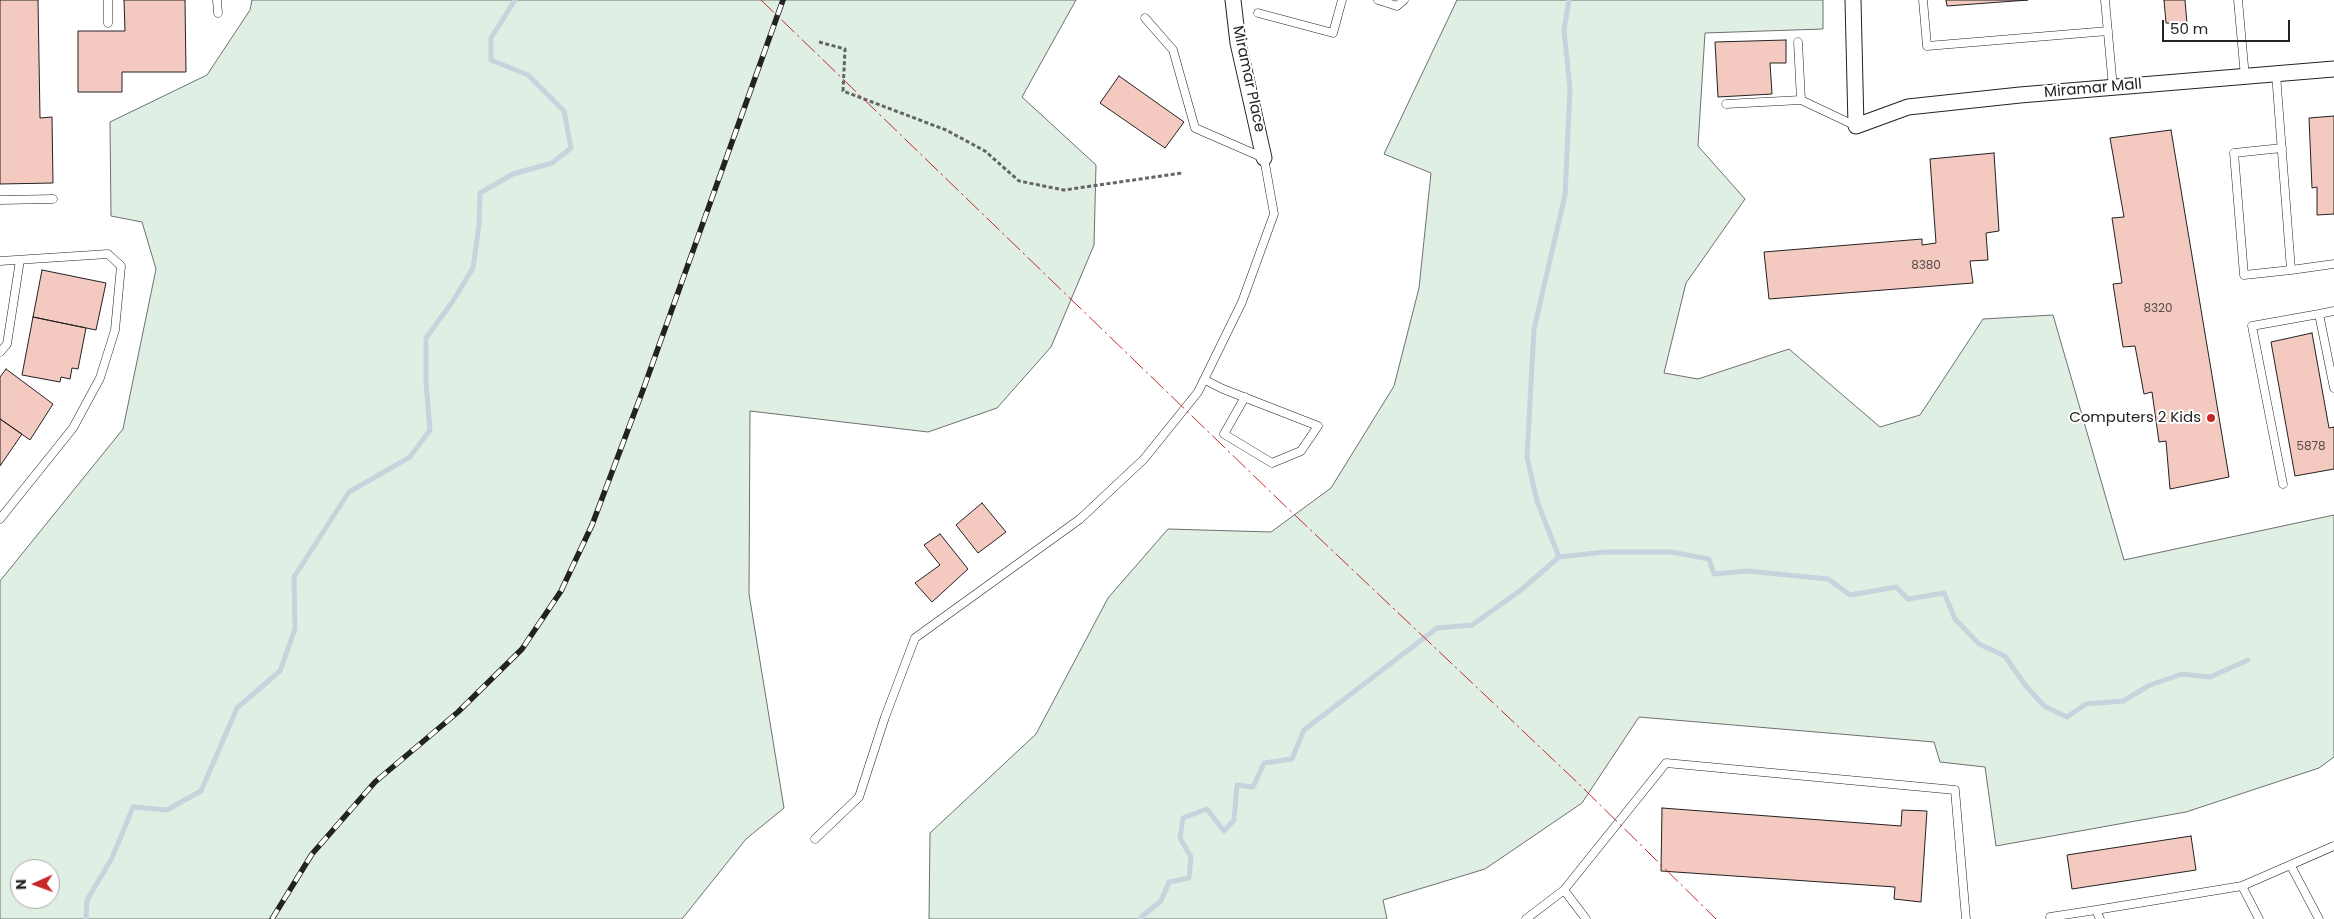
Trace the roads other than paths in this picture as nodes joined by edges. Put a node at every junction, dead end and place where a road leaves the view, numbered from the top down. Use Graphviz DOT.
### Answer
graph roads {
  1 [pos="108,0"];
  2 [pos="218,0"];
  3 [pos="1233,0"];
  4 [pos="1342,0"];
  5 [pos="1378,0"];
  6 [pos="1404,0"];
  7 [pos="1853,0"];
  8 [pos="1923,0"];
  9 [pos="2105,0"];
  10 [pos="2238,0"];
  11 [pos="218,13"];
  12 [pos="1258,13"];
  13 [pos="1145,18"];
  14 [pos="108,24"];
  15 [pos="2108,31"];
  16 [pos="1798,42"];
  17 [pos="2334,69"];
  18 [pos="2276,74"];
  19 [pos="2245,77"];
  20 [pos="2112,88"];
  21 [pos="1801,100"];
  22 [pos="1726,104"];
  23 [pos="1856,126"];
  24 [pos="2282,148"];
  25 [pos="1264,158"];
  26 [pos="53,199"];
  27 [pos="0,200"];
  28 [pos="20,260"];
  29 [pos="0,261"];
  30 [pos="2334,264"];
  31 [pos="2291,270"];
  32 [pos="2334,311"];
  33 [pos="2319,314"];
  34 [pos="0,352"];
  35 [pos="2331,362"];
  36 [pos="1205,380"];
  37 [pos="2334,388"];
  38 [pos="1244,397"];
  39 [pos="2283,484"];
  40 [pos="0,519"];
  41 [pos="816,840"];
  42 [pos="2334,846"];
  43 [pos="2291,866"];
  44 [pos="2242,886"];
  45 [pos="1564,890"];
  46 [pos="2096,910"];
  47 [pos="2050,917"];
  48 [pos="1526,919"];
  49 [pos="1586,919"];
  50 [pos="1966,919"];
  51 [pos="2100,919"];
  52 [pos="2259,919"];
  53 [pos="2319,919"];
  1 -- 14 [label="lane"];
  2 -- 11 [label="lane"];
  3 -- 25 [label="street, Miramar Place"];
  4 -- 12 [label="lane"];
  5 -- 6 [label="lane"];
  7 -- 23 [label="street"];
  8 -- 15 [label="lane"];
  9 -- 15 [label="lane"];
  10 -- 19 [label="lane"];
  13 -- 25 [label="lane"];
  15 -- 20 [label="lane"];
  16 -- 21 [label="lane"];
  17 -- 18 [label="street, Miramar Mall"];
  18 -- 19 [label="street, Miramar Mall"];
  18 -- 24 [label="lane"];
  19 -- 20 [label="street, Miramar Mall"];
  20 -- 23 [label="street, Miramar Mall"];
  21 -- 22 [label="lane"];
  21 -- 23 [label="lane"];
  24 -- 31 [label="lane"];
  24 -- 31 [label="lane"];
  25 -- 36 [label="lane"];
  26 -- 27 [label="lane"];
  28 -- 29 [label="lane"];
  28 -- 34 [label="lane"];
  28 -- 40 [label="lane"];
  30 -- 31 [label="lane"];
  32 -- 33 [label="lane"];
  33 -- 35 [label="lane"];
  33 -- 39 [label="lane"];
  35 -- 37 [label="lane"];
  36 -- 38 [label="lane"];
  36 -- 41 [label="lane"];
  38 -- 38 [label="lane"];
  42 -- 43 [label="lane"];
  43 -- 44 [label="lane"];
  43 -- 53 [label="lane"];
  44 -- 46 [label="lane"];
  44 -- 52 [label="lane"];
  45 -- 48 [label="lane"];
  45 -- 49 [label="lane"];
  45 -- 50 [label="lane"];
  46 -- 47 [label="lane"];
  46 -- 51 [label="lane"];
}
